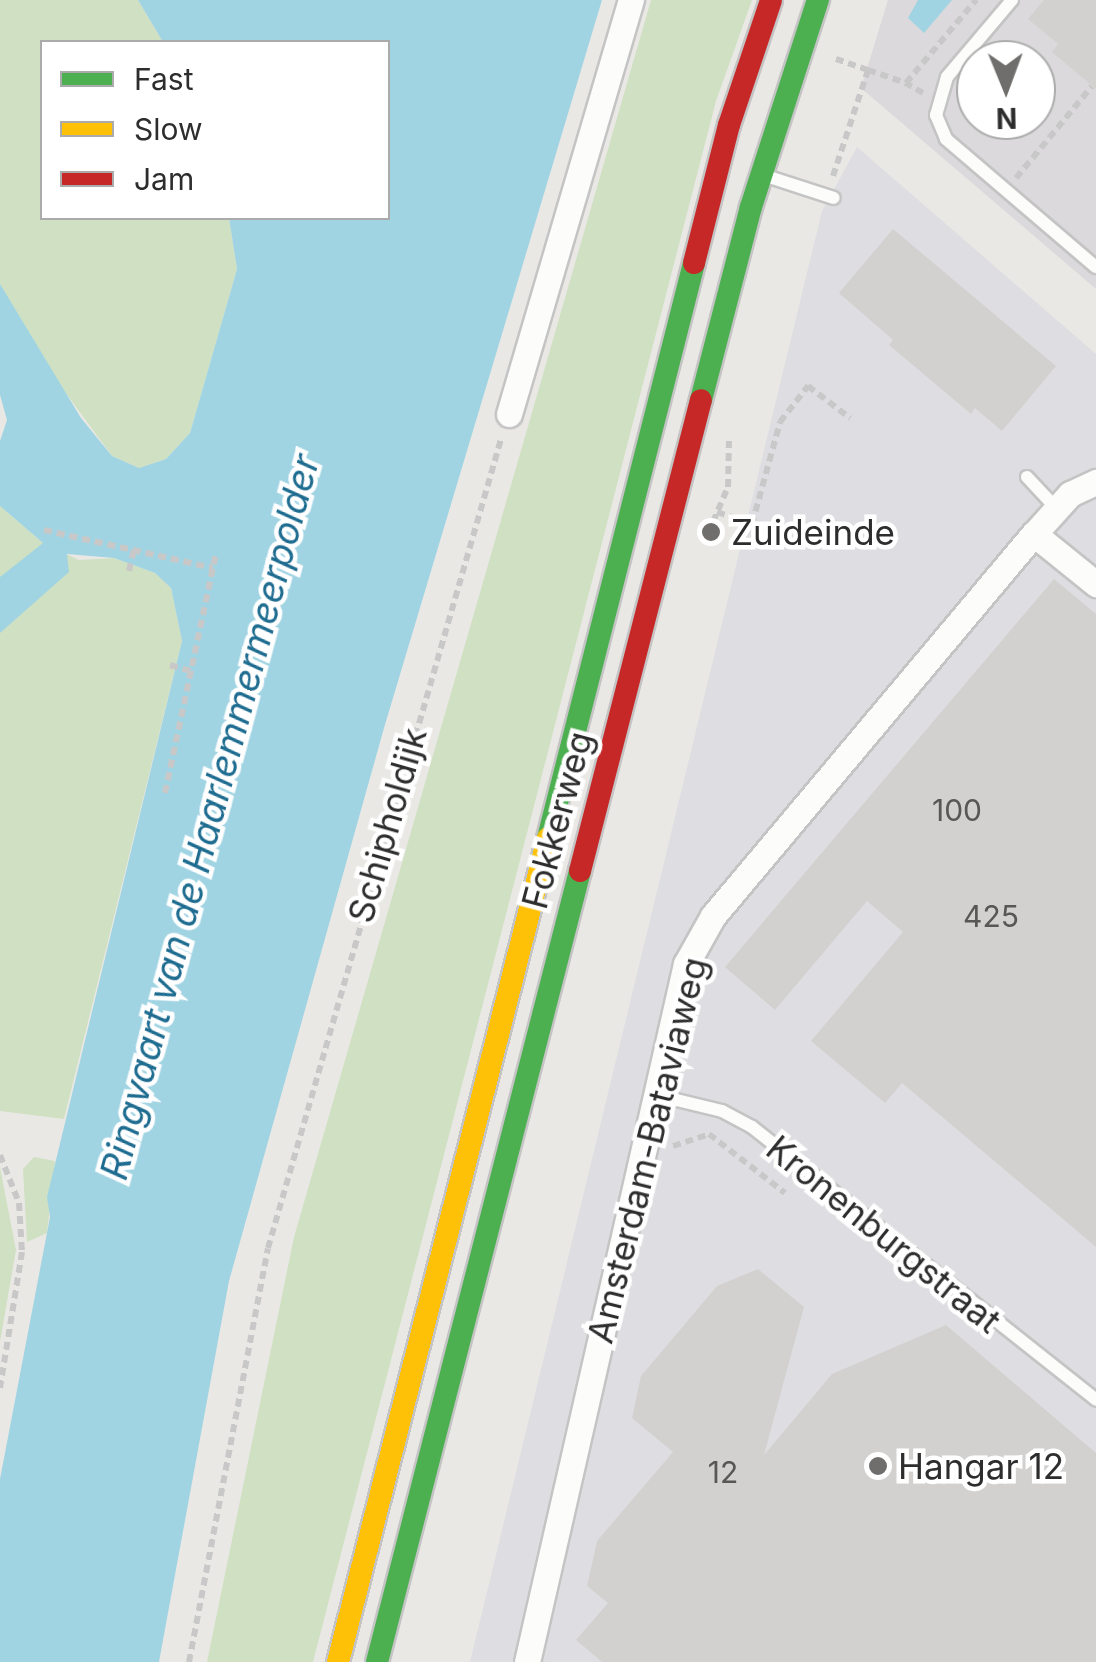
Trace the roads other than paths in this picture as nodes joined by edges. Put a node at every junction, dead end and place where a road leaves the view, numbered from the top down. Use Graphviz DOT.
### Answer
graph roads {
  1 [pos="631,0"];
  2 [pos="770,0"];
  3 [pos="818,0"];
  4 [pos="1012,0"];
  5 [pos="760,175"];
  6 [pos="830,195"];
  7 [pos="1096,267"];
  8 [pos="509,414"];
  9 [pos="1026,477"];
  10 [pos="1096,482"];
  11 [pos="1056,508"];
  12 [pos="1034,534"];
  13 [pos="1096,584"];
  14 [pos="656,1096"];
  15 [pos="1096,1400"];
  16 [pos="338,1662"];
  17 [pos="376,1662"];
  18 [pos="527,1662"];
  1 -- 8 [label="street"];
  2 -- 16 [label="main road, Fokkerweg"];
  3 -- 5 [label="main road, Fokkerweg"];
  4 -- 7 [label="lane"];
  5 -- 6 [label="lane"];
  5 -- 17 [label="main road, Fokkerweg"];
  9 -- 11 [label="lane"];
  10 -- 11 [label="street, Amsterdam-Bataviaweg"];
  11 -- 12 [label="street, Amsterdam-Bataviaweg"];
  12 -- 13 [label="street"];
  12 -- 14 [label="street, Amsterdam-Bataviaweg"];
  14 -- 15 [label="lane, Kronenburgstraat"];
  14 -- 18 [label="street, Amsterdam-Bataviaweg"];
}
